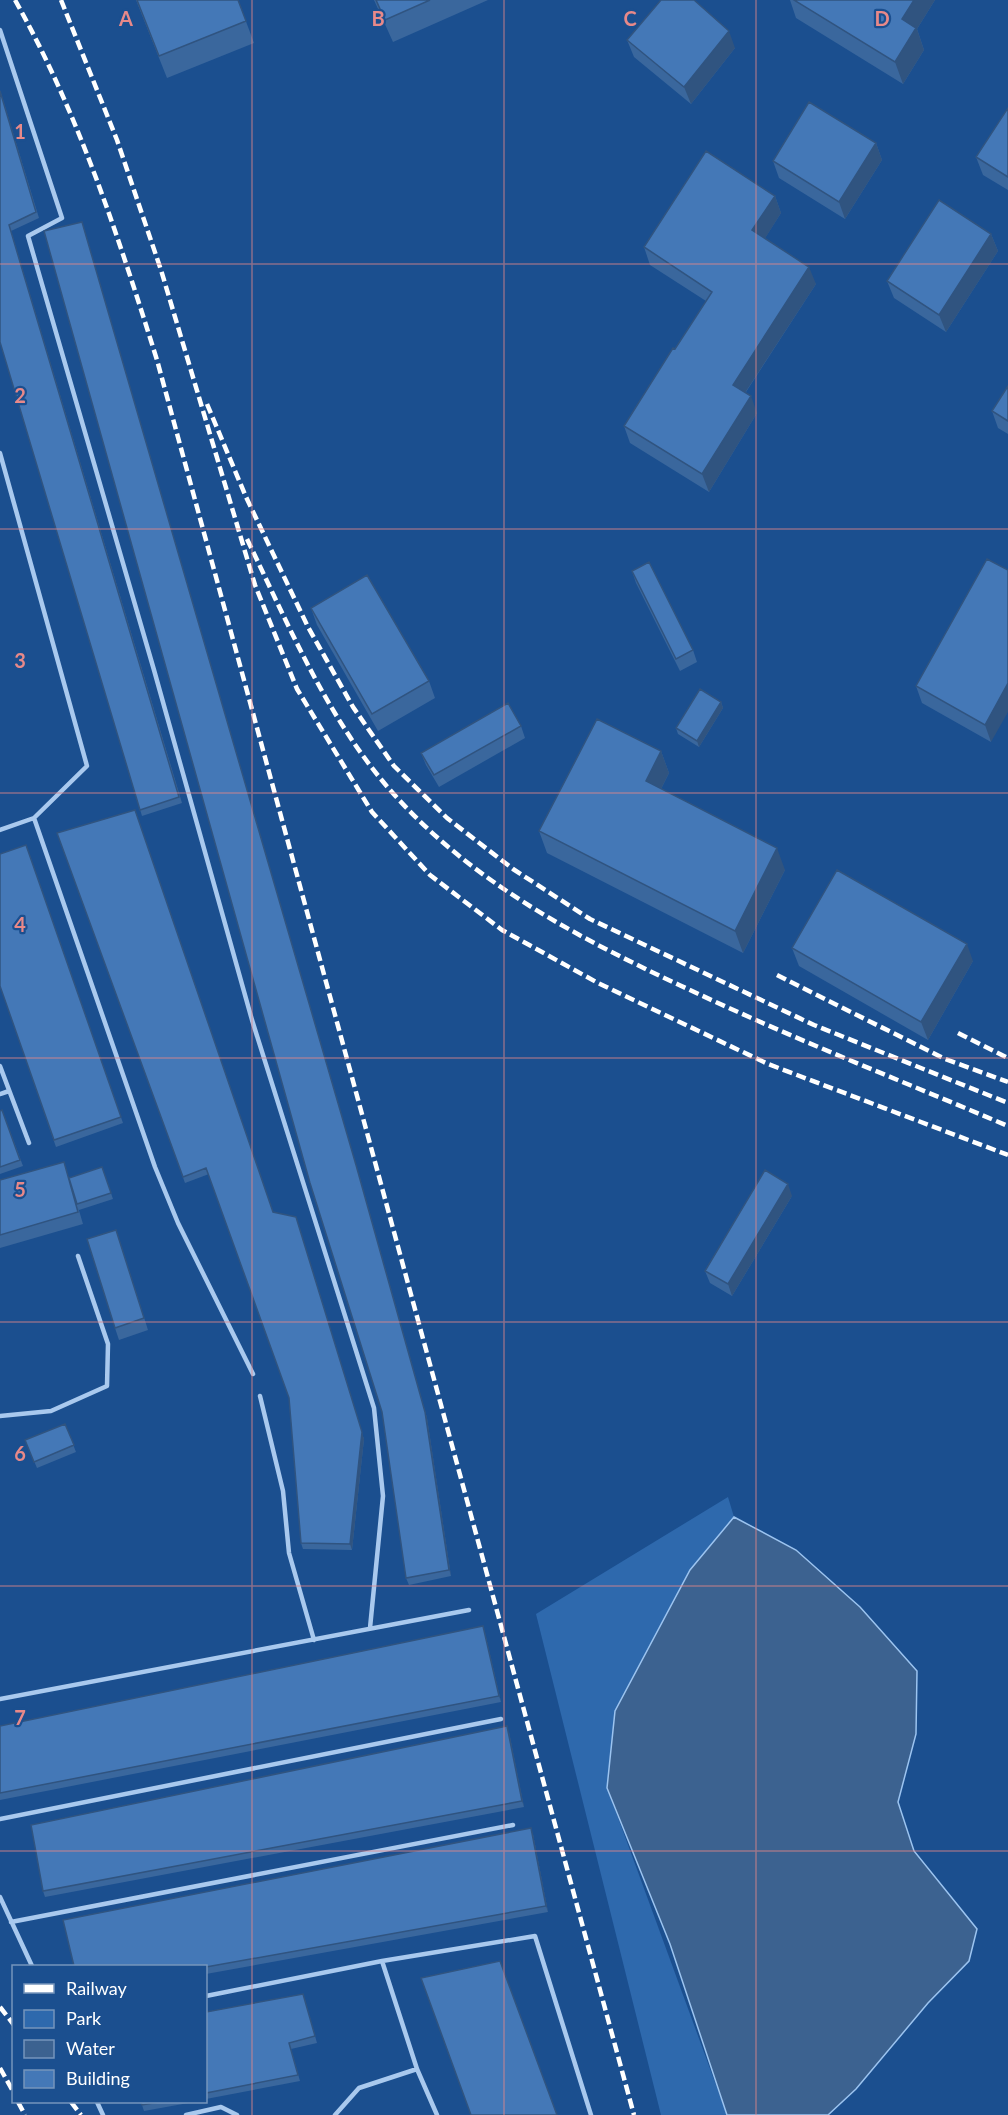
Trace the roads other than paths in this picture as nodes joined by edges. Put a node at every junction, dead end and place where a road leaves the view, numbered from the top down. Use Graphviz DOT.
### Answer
graph roads {
  1 [pos="0,30"];
  2 [pos="0,453"];
  3 [pos="34,818"];
  4 [pos="0,830"];
  5 [pos="0,1066"];
  6 [pos="9,1091"];
  7 [pos="0,1094"];
  8 [pos="29,1143"];
  9 [pos="78,1256"];
  10 [pos="253,1374"];
  11 [pos="260,1396"];
  12 [pos="0,1416"];
  13 [pos="469,1610"];
  14 [pos="370,1628"];
  15 [pos="314,1640"];
  16 [pos="0,1699"];
  17 [pos="501,1719"];
  18 [pos="0,1820"];
  19 [pos="513,1825"];
  20 [pos="0,1897"];
  21 [pos="11,1922"];
  22 [pos="382,1961"];
  23 [pos="32,1965"];
  24 [pos="207,1996"];
  25 [pos="417,2069"];
  26 [pos="186,2115"];
  27 [pos="237,2115"];
  28 [pos="335,2115"];
  29 [pos="437,2115"];
  30 [pos="591,2115"];
  1 -- 14 [label="lane"];
  2 -- 3 [label="lane"];
  3 -- 4 [label="lane"];
  3 -- 10 [label="lane"];
  5 -- 6 [label="lane"];
  6 -- 7 [label="lane"];
  6 -- 8 [label="lane"];
  9 -- 12 [label="lane"];
  11 -- 15 [label="lane"];
  13 -- 14 [label="lane"];
  14 -- 15 [label="lane"];
  15 -- 16 [label="lane"];
  17 -- 18 [label="lane"];
  19 -- 21 [label="lane"];
  20 -- 21 [label="lane"];
  21 -- 23 [label="lane"];
  22 -- 24 [label="lane"];
  22 -- 25 [label="lane"];
  22 -- 30 [label="lane"];
  25 -- 28 [label="lane"];
  25 -- 29 [label="lane"];
  26 -- 27 [label="lane"];
}
